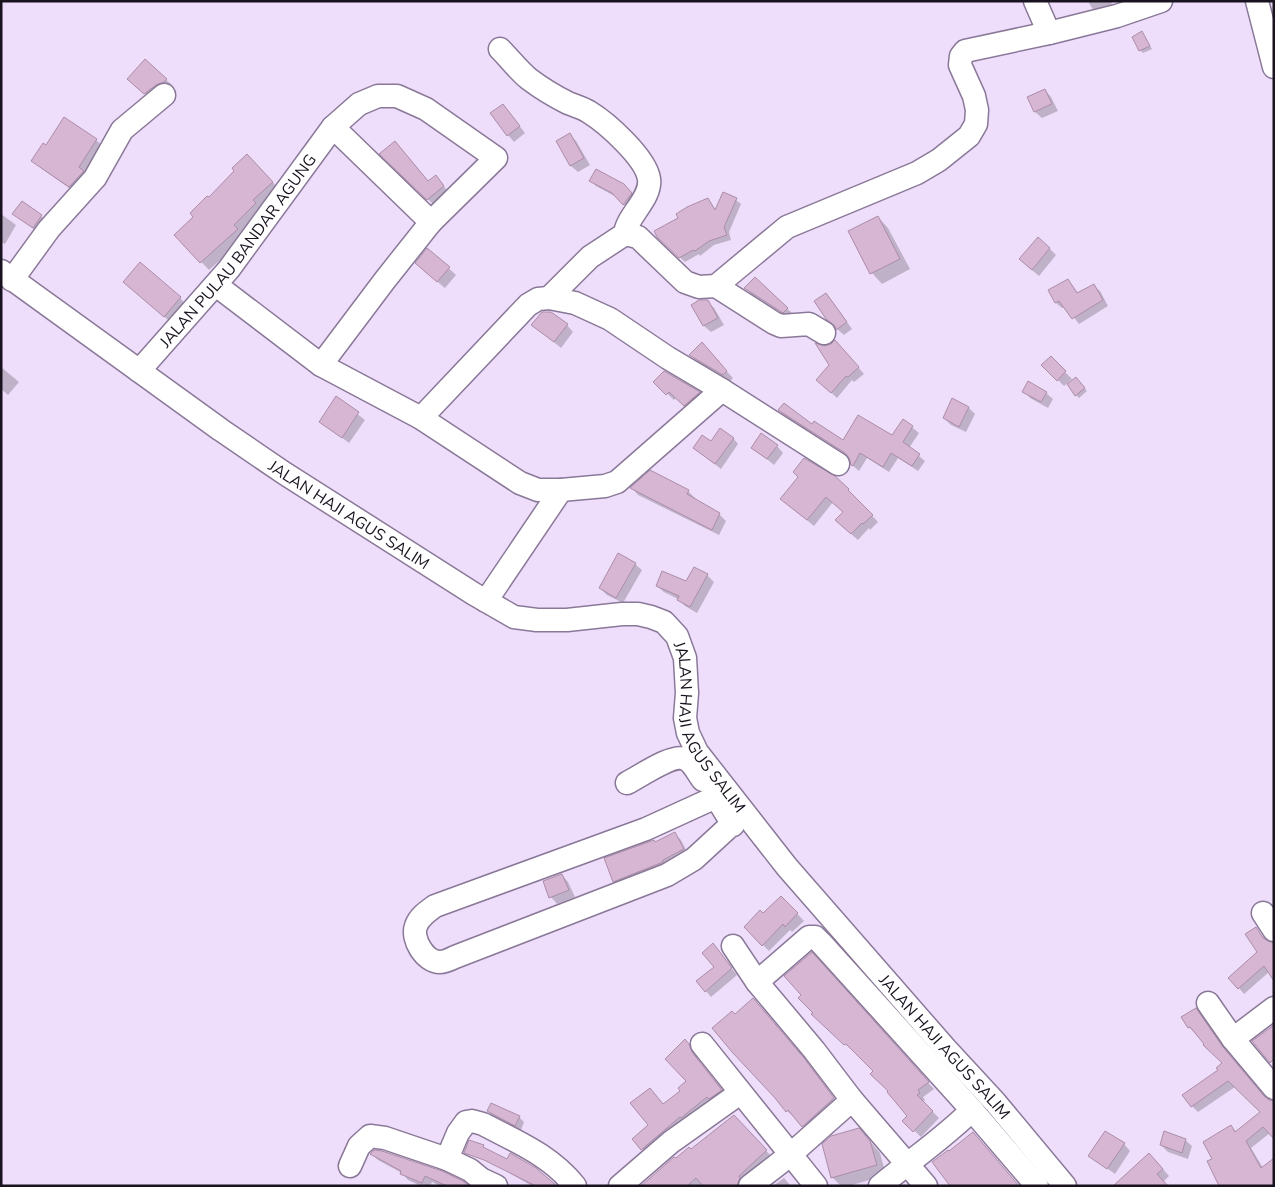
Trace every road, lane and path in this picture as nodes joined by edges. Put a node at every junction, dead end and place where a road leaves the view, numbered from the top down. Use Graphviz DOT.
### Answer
graph roads {
  1 [pos="1035,1"];
  2 [pos="1161,1"];
  3 [pos="1256,1"];
  4 [pos="1049,33"];
  5 [pos="500,49"];
  6 [pos="1274,67"];
  7 [pos="164,95"];
  8 [pos="333,127"];
  9 [pos="431,222"];
  10 [pos="625,234"];
  11 [pos="7,276"];
  12 [pos="216,285"];
  13 [pos="716,286"];
  14 [pos="549,298"];
  15 [pos="824,333"];
  16 [pos="322,365"];
  17 [pos="140,370"];
  18 [pos="722,390"];
  19 [pos="421,418"];
  20 [pos="838,464"];
  21 [pos="561,490"];
  22 [pos="486,601"];
  23 [pos="627,783"];
  24 [pos="716,797"];
  25 [pos="739,819"];
  26 [pos="733,946"];
  27 [pos="757,982"];
  28 [pos="1208,1003"];
  29 [pos="1274,1008"];
  30 [pos="1233,1040"];
  31 [pos="702,1044"];
  32 [pos="1274,1088"];
  33 [pos="740,1093"];
  34 [pos="852,1100"];
  35 [pos="972,1110"];
  36 [pos="790,1155"];
  37 [pos="447,1159"];
  38 [pos="907,1163"];
  39 [pos="350,1166"];
  40 [pos="496,1186"];
  41 [pos="574,1186"];
  42 [pos="620,1186"];
  43 [pos="750,1186"];
  44 [pos="816,1186"];
  45 [pos="880,1186"];
  46 [pos="926,1186"];
  47 [pos="1037,1186"];
  48 [pos="1065,1186"];
  1 -- 4 [label="street"];
  2 -- 4 [label="street"];
  3 -- 6 [label="street"];
  4 -- 13 [label="street"];
  5 -- 10 [label="street"];
  7 -- 11 [label="street"];
  8 -- 9 [label="street"];
  8 -- 9 [label="street, JALAN PULAU BANDAR AGUNG"];
  8 -- 12 [label="street, JALAN PULAU BANDAR AGUNG"];
  9 -- 16 [label="street"];
  10 -- 13 [label="street"];
  10 -- 14 [label="street"];
  11 -- 17 [label="street, JALAN HAJI AGUS SALIM"];
  12 -- 16 [label="street"];
  12 -- 17 [label="street, JALAN PULAU BANDAR AGUNG"];
  13 -- 15 [label="street"];
  14 -- 18 [label="street"];
  14 -- 19 [label="street"];
  16 -- 19 [label="street"];
  17 -- 22 [label="street, JALAN HAJI AGUS SALIM"];
  18 -- 20 [label="street"];
  18 -- 21 [label="street"];
  19 -- 21 [label="street"];
  21 -- 22 [label="street"];
  22 -- 25 [label="street, JALAN HAJI AGUS SALIM"];
  23 -- 24 [label="street"];
  24 -- 25 [label="street"];
  24 -- 25 [label="street"];
  25 -- 48 [label="street, JALAN HAJI AGUS SALIM"];
  26 -- 27 [label="street"];
  27 -- 34 [label="street"];
  27 -- 35 [label="street"];
  28 -- 30 [label="street"];
  29 -- 30 [label="street"];
  30 -- 32 [label="street"];
  31 -- 33 [label="street"];
  33 -- 36 [label="street"];
  33 -- 42 [label="street"];
  34 -- 36 [label="street"];
  34 -- 38 [label="street"];
  35 -- 38 [label="street"];
  35 -- 47 [label="street"];
  36 -- 43 [label="street"];
  36 -- 44 [label="street"];
  37 -- 39 [label="street"];
  37 -- 40 [label="street"];
  37 -- 41 [label="street"];
  38 -- 45 [label="street"];
  38 -- 46 [label="street"];
}
